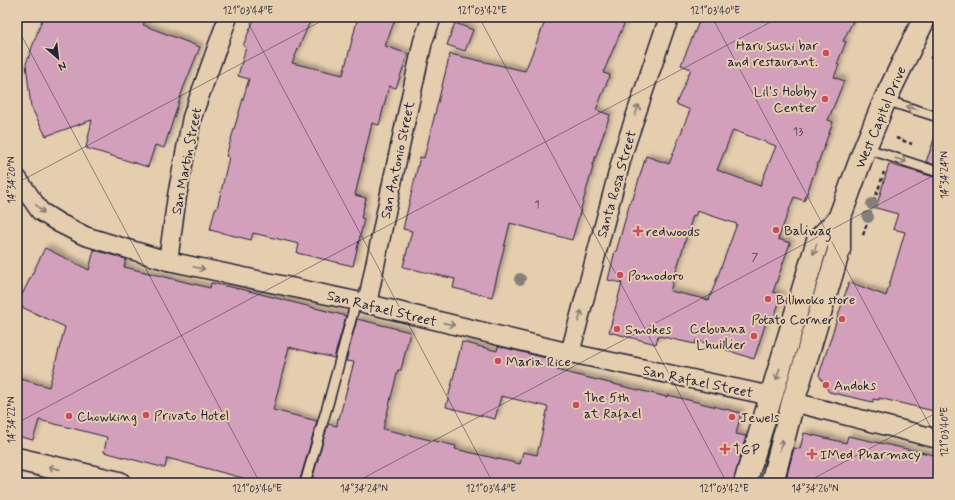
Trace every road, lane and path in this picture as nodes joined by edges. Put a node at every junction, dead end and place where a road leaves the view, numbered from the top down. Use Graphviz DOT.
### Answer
graph roads {
  1 [pos="228,17"];
  2 [pos="432,17"];
  3 [pos="670,17"];
  4 [pos="925,17"];
  5 [pos="885,100"];
  6 [pos="907,107"];
  7 [pos="938,117"];
  8 [pos="865,148"];
  9 [pos="889,156"];
  10 [pos="938,172"];
  11 [pos="17,178"];
  12 [pos="839,219"];
  13 [pos="862,237"];
  14 [pos="168,261"];
  15 [pos="361,302"];
  16 [pos="570,353"];
  17 [pos="771,396"];
  18 [pos="793,402"];
  19 [pos="938,439"];
  20 [pos="17,459"];
  21 [pos="119,483"];
  22 [pos="305,483"];
  23 [pos="745,483"];
  24 [pos="772,483"];
  1 -- 14 [label="street, San Martin Street"];
  2 -- 15 [label="street, San Antonio Street"];
  16 -- 3 [label="street, Santa Rosa Street, one-way"];
  4 -- 5 [label="street, West Capitol Drive"];
  5 -- 6 [label="lane"];
  5 -- 8 [label="street, West Capitol Drive"];
  7 -- 6 [label="lane, one-way"];
  6 -- 9 [label="path"];
  8 -- 9 [label="lane"];
  8 -- 12 [label="street, West Capitol Drive"];
  9 -- 10 [label="lane, one-way"];
  9 -- 13 [label="path"];
  11 -- 14 [label="street, San Rafael Street, one-way"];
  12 -- 17 [label="street, West Capitol Drive, one-way"];
  12 -- 18 [label="street, West Capitol Drive"];
  14 -- 15 [label="street, San Rafael Street, one-way"];
  15 -- 16 [label="street, San Rafael Street, one-way"];
  15 -- 22 [label="lane"];
  16 -- 17 [label="street, San Rafael Street"];
  17 -- 23 [label="street, West Capitol Drive"];
  18 -- 19 [label="street"];
  24 -- 18 [label="street, West Capitol Drive, one-way"];
  21 -- 20 [label="street, one-way"];
}
